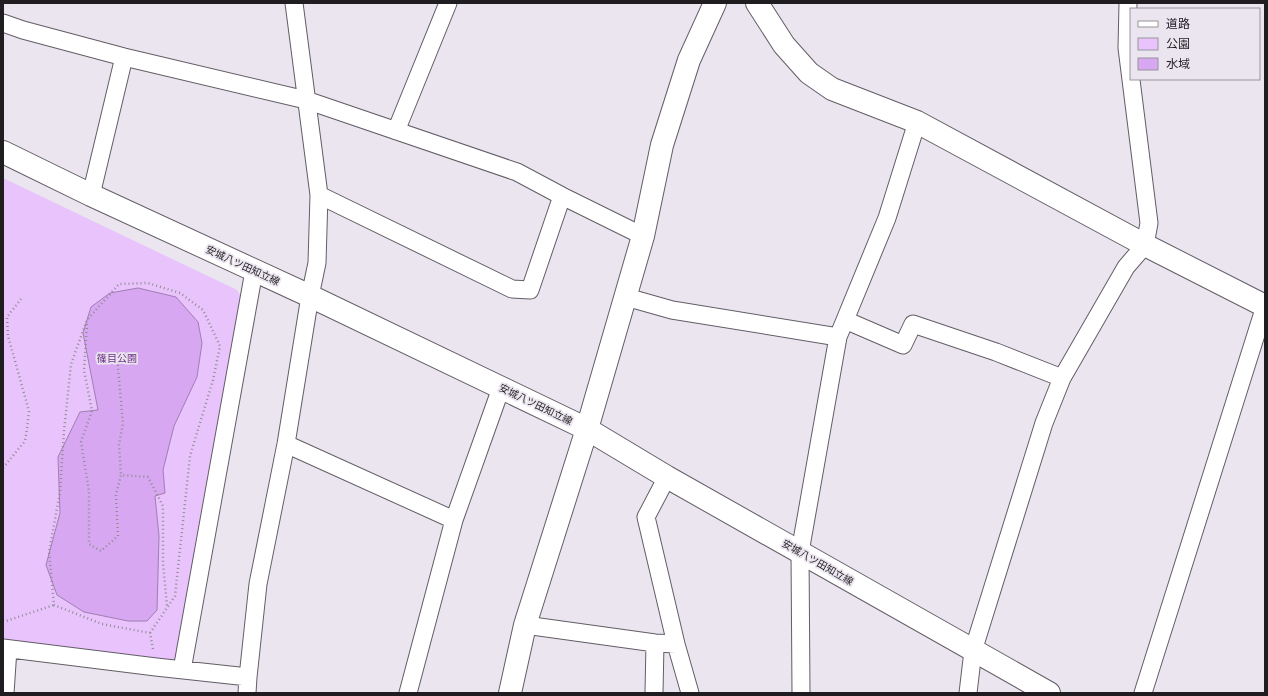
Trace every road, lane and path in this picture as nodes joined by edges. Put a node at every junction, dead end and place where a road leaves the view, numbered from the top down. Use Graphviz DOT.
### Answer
graph roads {
  1 [pos="294,3"];
  2 [pos="448,3"];
  3 [pos="715,3"];
  4 [pos="757,3"];
  5 [pos="1128,3"];
  6 [pos="3,22"];
  7 [pos="124,57"];
  8 [pos="1130,72"];
  9 [pos="1131,80"];
  10 [pos="306,100"];
  11 [pos="917,122"];
  12 [pos="396,131"];
  13 [pos="3,152"];
  14 [pos="92,195"];
  15 [pos="319,195"];
  16 [pos="562,196"];
  17 [pos="644,236"];
  18 [pos="1145,245"];
  19 [pos="254,271"];
  20 [pos="310,296"];
  21 [pos="626,297"];
  22 [pos="22,299"];
  23 [pos="1265,306"];
  24 [pos="87,320"];
  25 [pos="845,320"];
  26 [pos="838,337"];
  27 [pos="117,357"];
  28 [pos="1062,378"];
  29 [pos="501,388"];
  30 [pos="587,429"];
  31 [pos="286,444"];
  32 [pos="3,468"];
  33 [pos="121,475"];
  34 [pos="667,477"];
  35 [pos="454,520"];
  36 [pos="800,552"];
  37 [pos="54,605"];
  38 [pos="167,607"];
  39 [pos="3,620"];
  40 [pos="525,625"];
  41 [pos="150,633"];
  42 [pos="655,643"];
  43 [pos="676,644"];
  44 [pos="6,648"];
  45 [pos="973,651"];
  46 [pos="156,667"];
  47 [pos="182,670"];
  48 [pos="248,685"];
  49 [pos="5,693"];
  50 [pos="408,693"];
  51 [pos="510,693"];
  52 [pos="654,693"];
  53 [pos="690,693"];
  54 [pos="801,693"];
  55 [pos="968,693"];
  56 [pos="1049,693"];
  57 [pos="1143,693"];
  1 -- 10 [label="street"];
  2 -- 12 [label="street"];
  3 -- 17 [label="street"];
  4 -- 11 [label="street"];
  5 -- 8 [label="street"];
  6 -- 7 [label="street"];
  7 -- 10 [label="street"];
  7 -- 14 [label="street"];
  9 -- 18 [label="street"];
  10 -- 12 [label="street"];
  10 -- 15 [label="street"];
  11 -- 18 [label="street"];
  11 -- 25 [label="street"];
  12 -- 16 [label="street"];
  13 -- 14 [label="street, 安城八ツ田知立線"];
  14 -- 19 [label="street, 安城八ツ田知立線"];
  15 -- 16 [label="street"];
  15 -- 20 [label="street"];
  16 -- 17 [label="street"];
  17 -- 21 [label="street"];
  18 -- 23 [label="street"];
  18 -- 28 [label="street"];
  19 -- 20 [label="street, 安城八ツ田知立線"];
  19 -- 47 [label="street"];
  20 -- 29 [label="street, 安城八ツ田知立線"];
  20 -- 31 [label="street"];
  21 -- 26 [label="street"];
  21 -- 30 [label="street"];
  22 -- 32 [label="path"];
  23 -- 57 [label="street"];
  24 -- 33 [label="path"];
  24 -- 37 [label="path"];
  24 -- 38 [label="path"];
  25 -- 26 [label="street"];
  25 -- 28 [label="street"];
  26 -- 36 [label="street"];
  27 -- 33 [label="path"];
  28 -- 45 [label="street"];
  29 -- 30 [label="street, 安城八ツ田知立線"];
  29 -- 35 [label="street"];
  30 -- 34 [label="street, 安城八ツ田知立線"];
  30 -- 40 [label="street"];
  31 -- 35 [label="street"];
  31 -- 48 [label="street"];
  33 -- 38 [label="path"];
  34 -- 36 [label="street, 安城八ツ田知立線"];
  34 -- 43 [label="street"];
  35 -- 50 [label="street"];
  36 -- 45 [label="street, 安城八ツ田知立線"];
  36 -- 54 [label="street"];
  37 -- 39 [label="path"];
  37 -- 41 [label="path"];
  38 -- 41 [label="path"];
  40 -- 42 [label="street"];
  40 -- 51 [label="street"];
  41 -- 46 [label="path"];
  42 -- 43 [label="street"];
  42 -- 52 [label="street"];
  43 -- 53 [label="street"];
  44 -- 46 [label="street"];
  44 -- 49 [label="street"];
  45 -- 55 [label="street"];
  45 -- 56 [label="street, 安城八ツ田知立線"];
  46 -- 47 [label="street"];
  47 -- 48 [label="street"];
}
